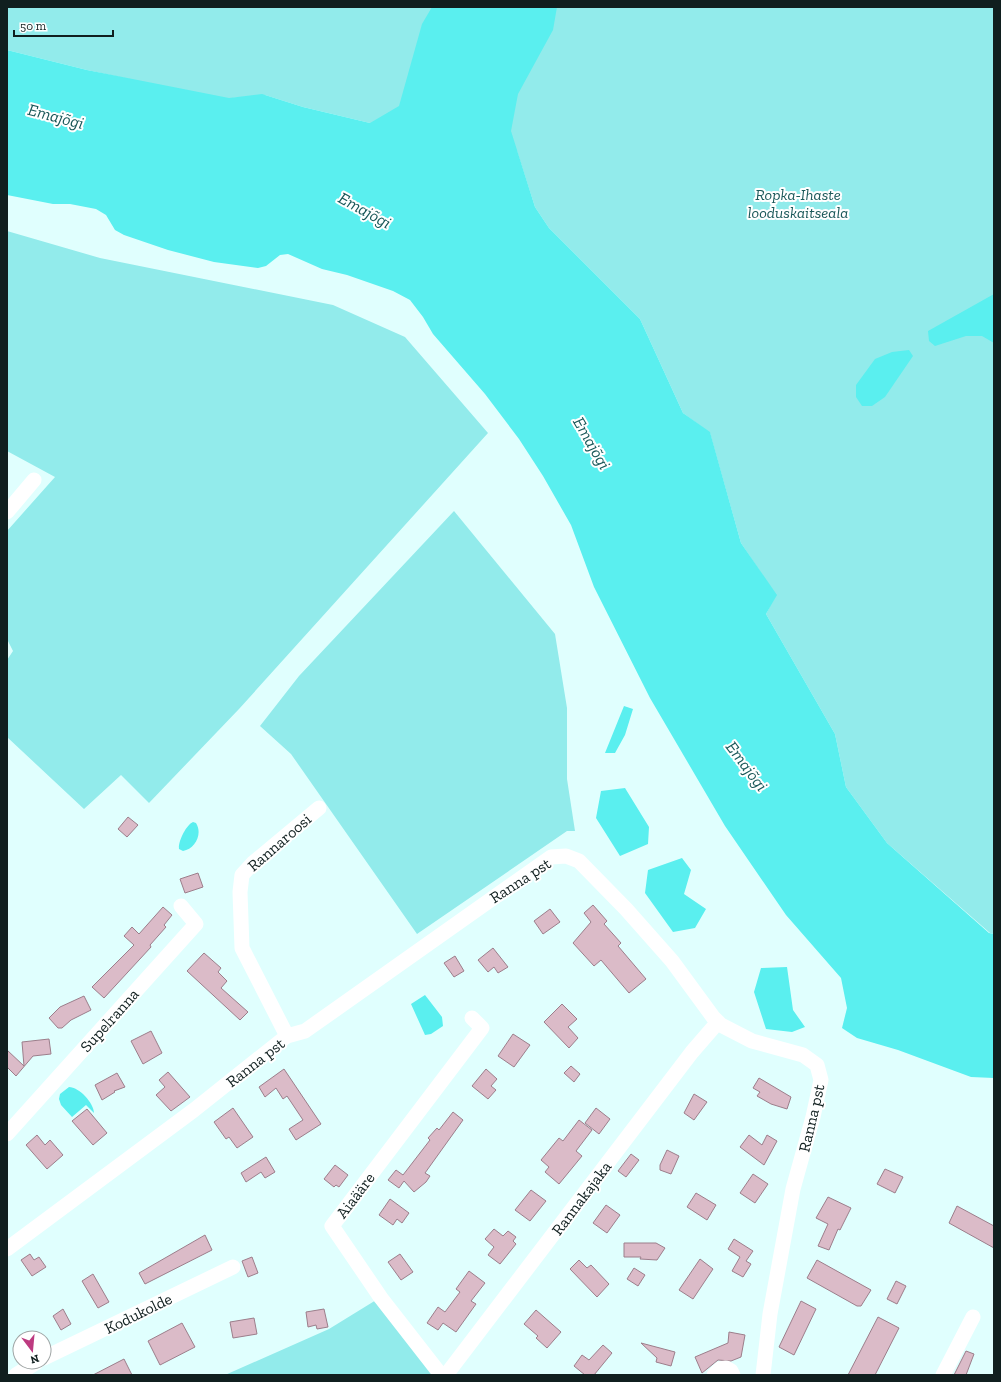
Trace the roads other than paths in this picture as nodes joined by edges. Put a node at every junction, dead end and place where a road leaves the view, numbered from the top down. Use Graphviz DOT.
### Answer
graph roads {
  1 [pos="34,480"];
  2 [pos="7,512"];
  3 [pos="319,808"];
  4 [pos="181,906"];
  5 [pos="472,1018"];
  6 [pos="718,1022"];
  7 [pos="287,1036"];
  8 [pos="7,1134"];
  9 [pos="7,1248"];
  10 [pos="233,1267"];
  11 [pos="973,1317"];
  12 [pos="52,1354"];
  13 [pos="442,1375"];
  14 [pos="446,1375"];
  15 [pos="714,1375"];
  16 [pos="732,1375"];
  17 [pos="764,1375"];
  18 [pos="943,1375"];
  1 -- 2 [label="street"];
  3 -- 7 [label="street, Rannaroosi"];
  4 -- 8 [label="street, Supelranna"];
  5 -- 13 [label="street, Aiaääre"];
  6 -- 7 [label="street, Ranna pst"];
  6 -- 14 [label="street, Rannakajaka"];
  6 -- 17 [label="street, Ranna pst"];
  7 -- 9 [label="street, Ranna pst"];
  10 -- 12 [label="street, Kodukolde"];
  11 -- 18 [label="street"];
  15 -- 16 [label="street"];
}
